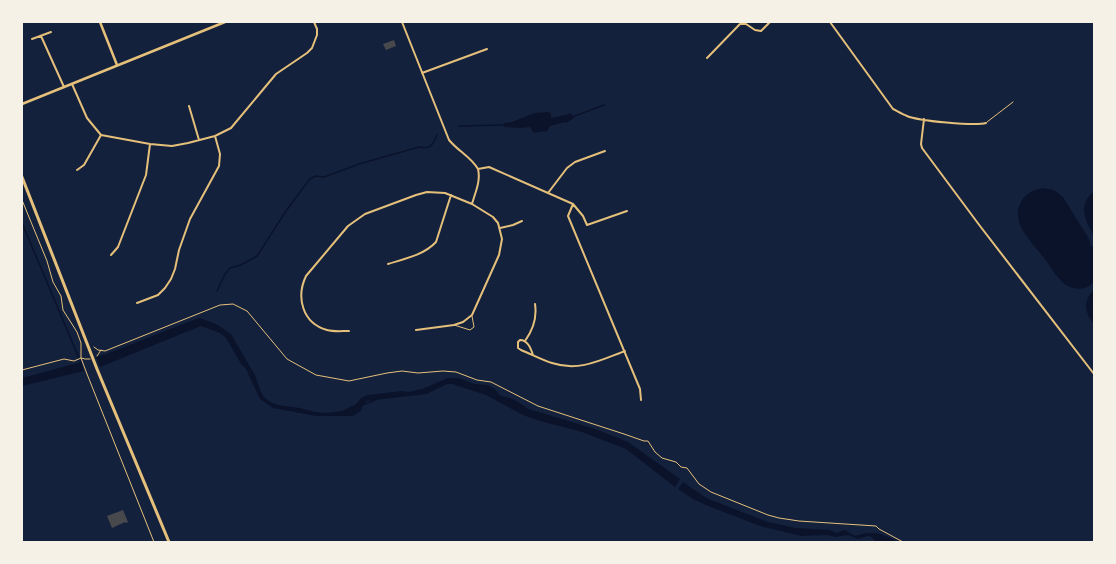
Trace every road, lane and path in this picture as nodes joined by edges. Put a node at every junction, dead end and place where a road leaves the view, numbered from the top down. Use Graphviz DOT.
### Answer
graph roads {
  1 [pos="100,22"];
  2 [pos="225,22"];
  3 [pos="314,22"];
  4 [pos="402,22"];
  5 [pos="770,22"];
  6 [pos="830,22"];
  7 [pos="51,32"];
  8 [pos="42,36"];
  9 [pos="32,39"];
  10 [pos="487,49"];
  11 [pos="707,58"];
  12 [pos="118,65"];
  13 [pos="422,73"];
  14 [pos="72,84"];
  15 [pos="64,87"];
  16 [pos="1013,102"];
  17 [pos="22,104"];
  18 [pos="189,106"];
  19 [pos="924,119"];
  20 [pos="986,123"];
  21 [pos="101,135"];
  22 [pos="215,136"];
  23 [pos="200,140"];
  24 [pos="150,144"];
  25 [pos="605,151"];
  26 [pos="478,169"];
  27 [pos="77,170"];
  28 [pos="22,177"];
  29 [pos="548,193"];
  30 [pos="451,195"];
  31 [pos="22,200"];
  32 [pos="472,204"];
  33 [pos="573,204"];
  34 [pos="627,211"];
  35 [pos="522,221"];
  36 [pos="500,228"];
  37 [pos="111,255"];
  38 [pos="388,264"];
  39 [pos="137,303"];
  40 [pos="535,304"];
  41 [pos="472,315"];
  42 [pos="454,325"];
  43 [pos="416,330"];
  44 [pos="349,331"];
  45 [pos="525,341"];
  46 [pos="94,348"];
  47 [pos="102,350"];
  48 [pos="625,351"];
  49 [pos="534,355"];
  50 [pos="93,357"];
  51 [pos="82,359"];
  52 [pos="22,370"];
  53 [pos="1094,374"];
  54 [pos="641,400"];
  55 [pos="154,542"];
  56 [pos="169,542"];
  57 [pos="903,542"];
  1 -- 12 [label="main road"];
  2 -- 12 [label="main road"];
  3 -- 22 [label="street"];
  4 -- 13 [label="street"];
  5 -- 11 [label="street"];
  6 -- 19 [label="street"];
  7 -- 8 [label="street"];
  8 -- 9 [label="street"];
  8 -- 15 [label="street"];
  10 -- 13 [label="street"];
  12 -- 14 [label="main road"];
  13 -- 26 [label="street"];
  14 -- 15 [label="main road"];
  14 -- 21 [label="street"];
  15 -- 17 [label="main road"];
  16 -- 20 [label="lane"];
  18 -- 23 [label="street"];
  19 -- 20 [label="street"];
  19 -- 53 [label="street"];
  21 -- 24 [label="street"];
  21 -- 27 [label="street"];
  22 -- 23 [label="street"];
  22 -- 39 [label="street"];
  23 -- 24 [label="street"];
  24 -- 37 [label="street"];
  25 -- 29 [label="street"];
  26 -- 29 [label="street"];
  26 -- 32 [label="street"];
  28 -- 50 [label="main road"];
  29 -- 33 [label="street"];
  30 -- 32 [label="street"];
  30 -- 38 [label="street"];
  30 -- 44 [label="street"];
  31 -- 51 [label="path"];
  32 -- 36 [label="street"];
  33 -- 34 [label="street"];
  33 -- 48 [label="street"];
  35 -- 36 [label="street"];
  36 -- 41 [label="street"];
  40 -- 45 [label="street"];
  41 -- 42 [label="street"];
  41 -- 42 [label="lane"];
  42 -- 43 [label="street"];
  45 -- 49 [label="street"];
  45 -- 49 [label="street"];
  46 -- 47 [label="path"];
  47 -- 50 [label="path"];
  47 -- 57 [label="path"];
  48 -- 49 [label="street"];
  48 -- 54 [label="street"];
  50 -- 51 [label="path"];
  50 -- 56 [label="main road"];
  51 -- 52 [label="path"];
  51 -- 55 [label="path"];
}
